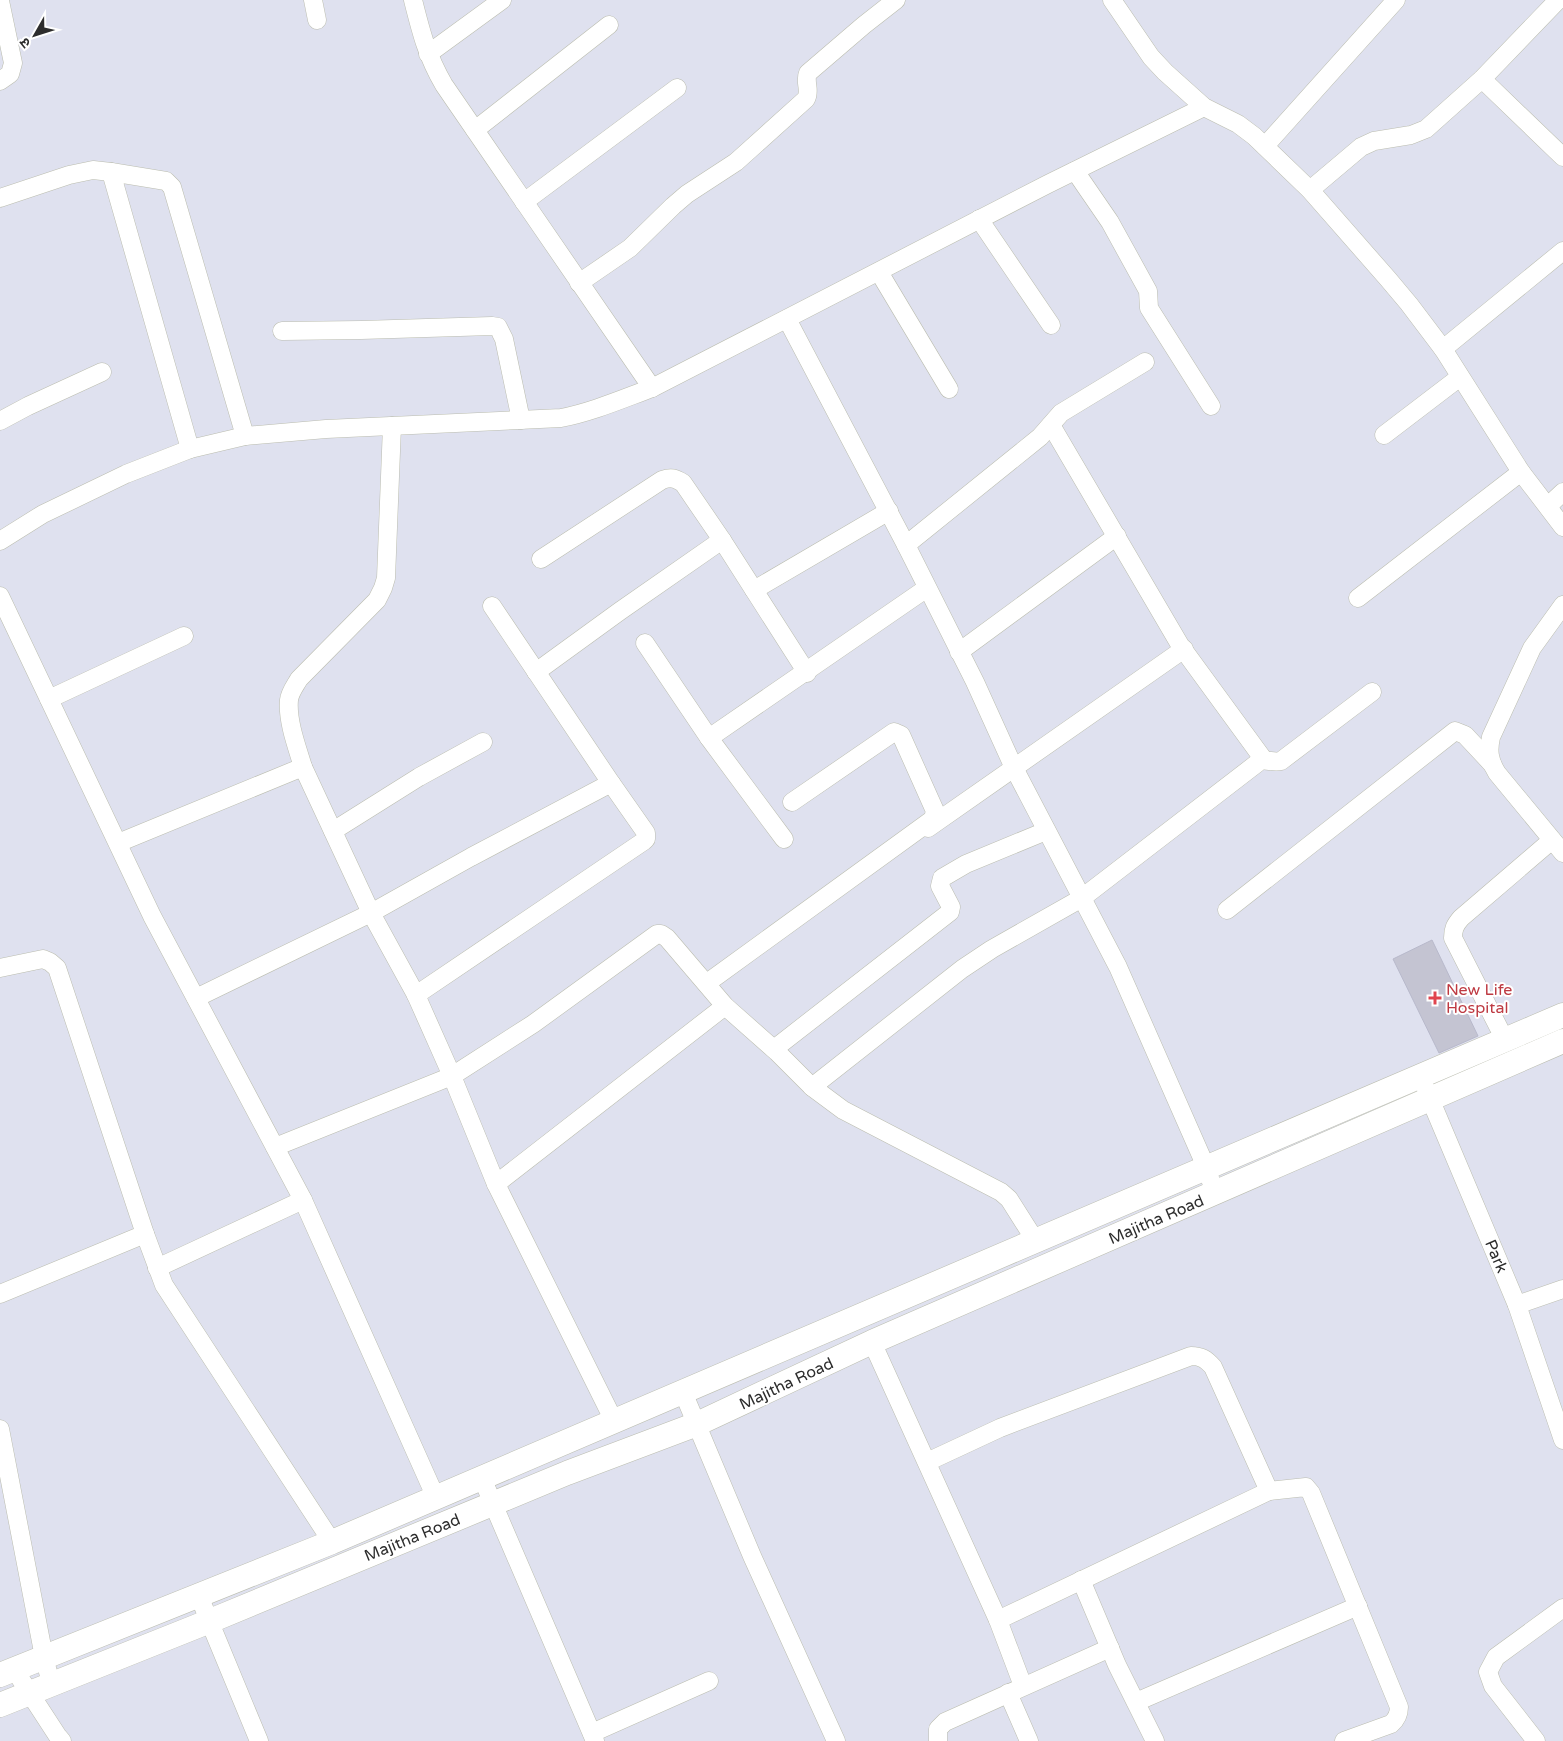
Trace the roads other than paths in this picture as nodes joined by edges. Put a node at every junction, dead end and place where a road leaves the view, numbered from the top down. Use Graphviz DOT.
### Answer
graph roads {
  1 [pos="313,0"];
  2 [pos="413,0"];
  3 [pos="502,0"];
  4 [pos="896,0"];
  5 [pos="1112,0"];
  6 [pos="1396,0"];
  7 [pos="1558,0"];
  8 [pos="0,1"];
  9 [pos="318,20"];
  10 [pos="609,25"];
  11 [pos="428,54"];
  12 [pos="1482,79"];
  13 [pos="0,81"];
  14 [pos="677,88"];
  15 [pos="1204,107"];
  16 [pos="475,130"];
  17 [pos="1265,146"];
  18 [pos="1563,157"];
  19 [pos="1075,171"];
  20 [pos="111,172"];
  21 [pos="1310,190"];
  22 [pos="0,198"];
  23 [pos="524,202"];
  24 [pos="979,219"];
  25 [pos="1563,251"];
  26 [pos="879,272"];
  27 [pos="580,283"];
  28 [pos="787,319"];
  29 [pos="1050,325"];
  30 [pos="282,331"];
  31 [pos="1442,349"];
  32 [pos="1145,362"];
  33 [pos="102,372"];
  34 [pos="1460,377"];
  35 [pos="652,388"];
  36 [pos="949,389"];
  37 [pos="1211,406"];
  38 [pos="520,420"];
  39 [pos="0,421"];
  40 [pos="1051,425"];
  41 [pos="392,426"];
  42 [pos="1384,434"];
  43 [pos="244,436"];
  44 [pos="190,449"];
  45 [pos="1521,472"];
  46 [pos="1563,492"];
  47 [pos="1548,506"];
  48 [pos="889,510"];
  49 [pos="1563,527"];
  50 [pos="1118,536"];
  51 [pos="722,540"];
  52 [pos="0,541"];
  53 [pos="906,544"];
  54 [pos="541,559"];
  55 [pos="927,588"];
  56 [pos="754,590"];
  57 [pos="0,596"];
  58 [pos="1358,598"];
  59 [pos="1563,605"];
  60 [pos="492,606"];
  61 [pos="184,636"];
  62 [pos="645,643"];
  63 [pos="1184,650"];
  64 [pos="959,652"];
  65 [pos="536,672"];
  66 [pos="807,673"];
  67 [pos="1372,692"];
  68 [pos="49,698"];
  69 [pos="709,738"];
  70 [pos="482,742"];
  71 [pos="1264,760"];
  72 [pos="1492,764"];
  73 [pos="303,767"];
  74 [pos="1014,768"];
  75 [pos="611,783"];
  76 [pos="792,802"];
  77 [pos="333,831"];
  78 [pos="1046,831"];
  79 [pos="784,839"];
  80 [pos="118,843"];
  81 [pos="1558,846"];
  82 [pos="1082,898"];
  83 [pos="1227,910"];
  84 [pos="371,913"];
  85 [pos="775,934"];
  86 [pos="0,968"];
  87 [pos="707,983"];
  88 [pos="416,995"];
  89 [pos="196,998"];
  90 [pos="725,1006"];
  91 [pos="1563,1015"];
  92 [pos="1505,1040"];
  93 [pos="1563,1041"];
  94 [pos="774,1050"];
  95 [pos="452,1076"];
  96 [pos="1421,1076"];
  97 [pos="812,1087"];
  98 [pos="1430,1099"];
  99 [pos="275,1147"];
  100 [pos="1206,1167"];
  101 [pos="496,1184"];
  102 [pos="1215,1193"];
  103 [pos="303,1200"];
  104 [pos="145,1234"];
  105 [pos="1035,1240"];
  106 [pos="157,1268"];
  107 [pos="1563,1289"];
  108 [pos="0,1294"];
  109 [pos="1517,1306"];
  110 [pos="872,1342"];
  111 [pos="683,1392"];
  112 [pos="614,1421"];
  113 [pos="697,1424"];
  114 [pos="0,1429"];
  115 [pos="1563,1440"];
  116 [pos="927,1462"];
  117 [pos="482,1478"];
  118 [pos="1269,1491"];
  119 [pos="436,1498"];
  120 [pos="494,1504"];
  121 [pos="332,1542"];
  122 [pos="1081,1580"];
  123 [pos="199,1596"];
  124 [pos="1358,1606"];
  125 [pos="1563,1608"];
  126 [pos="210,1620"];
  127 [pos="998,1620"];
  128 [pos="1110,1648"];
  129 [pos="44,1657"];
  130 [pos="7,1672"];
  131 [pos="709,1681"];
  132 [pos="52,1683"];
  133 [pos="1016,1690"];
  134 [pos="29,1692"];
  135 [pos="1136,1702"];
  136 [pos="0,1705"];
  137 [pos="594,1737"];
  138 [pos="62,1741"];
  139 [pos="259,1741"];
  140 [pos="836,1741"];
  141 [pos="938,1741"];
  142 [pos="1029,1741"];
  143 [pos="1155,1741"];
  144 [pos="1344,1741"];
  145 [pos="1536,1741"];
  1 -- 9 [label="street"];
  2 -- 11 [label="street"];
  3 -- 11 [label="street"];
  4 -- 27 [label="street"];
  5 -- 15 [label="street"];
  6 -- 17 [label="street"];
  7 -- 12 [label="street"];
  8 -- 13 [label="street"];
  10 -- 16 [label="street"];
  11 -- 16 [label="street"];
  12 -- 18 [label="street"];
  12 -- 21 [label="street"];
  14 -- 23 [label="street"];
  15 -- 17 [label="street"];
  15 -- 19 [label="street"];
  16 -- 23 [label="street"];
  17 -- 21 [label="street"];
  19 -- 24 [label="street"];
  19 -- 37 [label="street"];
  20 -- 22 [label="street"];
  20 -- 43 [label="street"];
  20 -- 44 [label="street"];
  21 -- 31 [label="street"];
  23 -- 27 [label="street"];
  24 -- 26 [label="street"];
  24 -- 29 [label="street"];
  25 -- 31 [label="street"];
  26 -- 28 [label="street"];
  26 -- 36 [label="street"];
  27 -- 35 [label="street"];
  28 -- 35 [label="street"];
  28 -- 48 [label="street"];
  30 -- 38 [label="street"];
  31 -- 34 [label="street"];
  32 -- 40 [label="street"];
  33 -- 39 [label="street"];
  34 -- 42 [label="street"];
  34 -- 45 [label="street"];
  35 -- 38 [label="street"];
  38 -- 41 [label="street"];
  40 -- 50 [label="street"];
  40 -- 53 [label="street"];
  41 -- 43 [label="street"];
  41 -- 73 [label="street"];
  43 -- 44 [label="street"];
  44 -- 52 [label="street"];
  45 -- 47 [label="street"];
  45 -- 58 [label="street"];
  46 -- 47 [label="street"];
  47 -- 49 [label="street"];
  48 -- 53 [label="street"];
  48 -- 56 [label="street"];
  50 -- 63 [label="street"];
  50 -- 64 [label="street"];
  51 -- 54 [label="street"];
  51 -- 56 [label="street"];
  51 -- 65 [label="street"];
  53 -- 55 [label="street"];
  55 -- 64 [label="street"];
  55 -- 66 [label="street"];
  56 -- 66 [label="street"];
  57 -- 68 [label="street"];
  59 -- 72 [label="street"];
  60 -- 65 [label="street"];
  61 -- 68 [label="street"];
  62 -- 69 [label="street"];
  63 -- 71 [label="street"];
  63 -- 74 [label="street"];
  64 -- 74 [label="street"];
  65 -- 75 [label="street"];
  66 -- 69 [label="street"];
  67 -- 71 [label="street"];
  68 -- 80 [label="street"];
  69 -- 79 [label="street"];
  70 -- 77 [label="street"];
  71 -- 82 [label="street"];
  72 -- 81 [label="street"];
  72 -- 83 [label="street"];
  73 -- 77 [label="street"];
  73 -- 80 [label="street"];
  74 -- 78 [label="street"];
  74 -- 85 [label="street"];
  75 -- 84 [label="street"];
  75 -- 88 [label="street"];
  76 -- 85 [label="street"];
  77 -- 84 [label="street"];
  78 -- 82 [label="street"];
  78 -- 94 [label="street"];
  80 -- 89 [label="street"];
  81 -- 92 [label="street"];
  82 -- 97 [label="street"];
  82 -- 100 [label="street"];
  84 -- 88 [label="street"];
  84 -- 89 [label="street"];
  85 -- 87 [label="street"];
  86 -- 104 [label="street"];
  87 -- 90 [label="street"];
  87 -- 95 [label="street"];
  88 -- 95 [label="street"];
  89 -- 99 [label="street"];
  90 -- 94 [label="street"];
  90 -- 101 [label="street"];
  91 -- 92 [label="main road, Majitha Road"];
  92 -- 96 [label="main road, Majitha Road"];
  93 -- 98 [label="main road, Majitha Road"];
  94 -- 97 [label="street"];
  95 -- 99 [label="street"];
  95 -- 101 [label="street"];
  96 -- 98 [label="street, Park"];
  96 -- 100 [label="main road, Majitha Road"];
  97 -- 105 [label="street"];
  98 -- 102 [label="main road, Majitha Road"];
  98 -- 109 [label="street, Park"];
  99 -- 103 [label="street"];
  100 -- 102 [label="street"];
  100 -- 105 [label="main road, Majitha Road"];
  101 -- 112 [label="street"];
  102 -- 110 [label="main road, Majitha Road"];
  103 -- 106 [label="street"];
  103 -- 119 [label="street"];
  104 -- 106 [label="street"];
  104 -- 108 [label="street"];
  105 -- 111 [label="main road, Majitha Road"];
  106 -- 121 [label="street"];
  107 -- 109 [label="street"];
  109 -- 115 [label="street, Park"];
  110 -- 113 [label="main road, Majitha Road"];
  110 -- 116 [label="street"];
  111 -- 112 [label="main road, Majitha Road"];
  111 -- 113 [label="street"];
  112 -- 117 [label="main road, Majitha Road"];
  113 -- 120 [label="main road, Majitha Road"];
  113 -- 140 [label="street"];
  114 -- 129 [label="street"];
  116 -- 118 [label="street"];
  116 -- 127 [label="street"];
  117 -- 119 [label="main road, Majitha Road"];
  117 -- 120 [label="street"];
  118 -- 122 [label="street"];
  118 -- 124 [label="street"];
  119 -- 121 [label="main road, Majitha Road"];
  120 -- 126 [label="main road, Majitha Road"];
  120 -- 137 [label="street"];
  121 -- 123 [label="main road, Majitha Road"];
  122 -- 127 [label="street"];
  122 -- 128 [label="street"];
  123 -- 126 [label="street"];
  123 -- 129 [label="main road, Majitha Road"];
  124 -- 135 [label="street"];
  124 -- 144 [label="street"];
  125 -- 145 [label="street"];
  126 -- 132 [label="main road, Majitha Road"];
  126 -- 139 [label="street"];
  127 -- 133 [label="street"];
  128 -- 133 [label="street"];
  128 -- 135 [label="street"];
  129 -- 130 [label="main road, Majitha Road"];
  129 -- 132 [label="street"];
  130 -- 134 [label="street"];
  131 -- 137 [label="street"];
  132 -- 134 [label="main road, Majitha Road"];
  133 -- 141 [label="street"];
  133 -- 142 [label="street"];
  134 -- 136 [label="main road, Majitha Road"];
  134 -- 138 [label="street"];
  135 -- 143 [label="street"];
}
